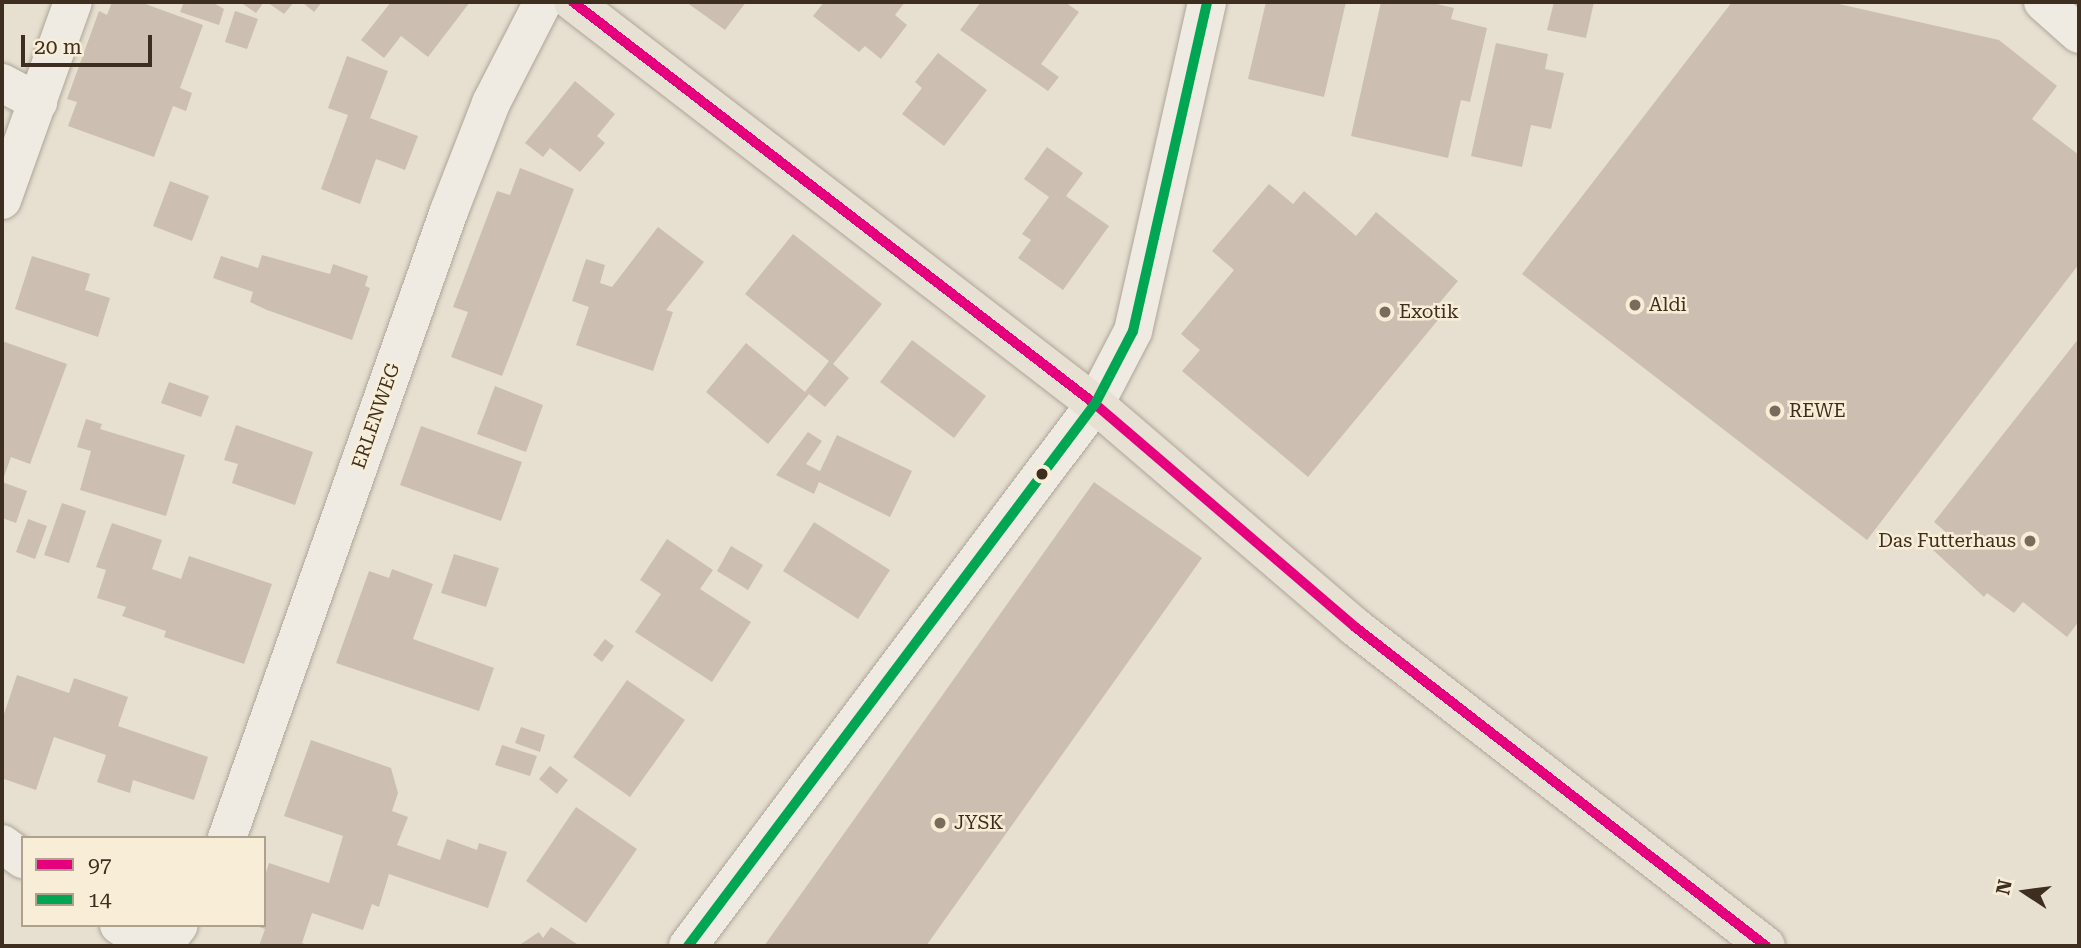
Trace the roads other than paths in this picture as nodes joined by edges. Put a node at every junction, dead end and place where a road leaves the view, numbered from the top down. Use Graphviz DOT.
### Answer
graph roads {
  1 [pos="74,2"];
  2 [pos="543,2"];
  3 [pos="573,2"];
  4 [pos="1208,2"];
  5 [pos="2043,2"];
  6 [pos="2079,34"];
  7 [pos="2,83"];
  8 [pos="38,102"];
  9 [pos="2,200"];
  10 [pos="1095,404"];
  11 [pos="229,836"];
  12 [pos="2,844"];
  13 [pos="21,858"];
  14 [pos="122,927"];
  15 [pos="177,927"];
  16 [pos="150,946"];
  17 [pos="163,946"];
  18 [pos="688,946"];
  19 [pos="1766,946"];
  1 -- 8 [label="street"];
  2 -- 11 [label="street, ERLENWEG"];
  3 -- 10 [label="main road"];
  4 -- 10 [label="street"];
  5 -- 6 [label="street"];
  7 -- 8 [label="street"];
  8 -- 9 [label="street"];
  10 -- 18 [label="street"];
  10 -- 19 [label="main road"];
  12 -- 13 [label="street"];
  14 -- 16 [label="street"];
  15 -- 17 [label="street"];
}
